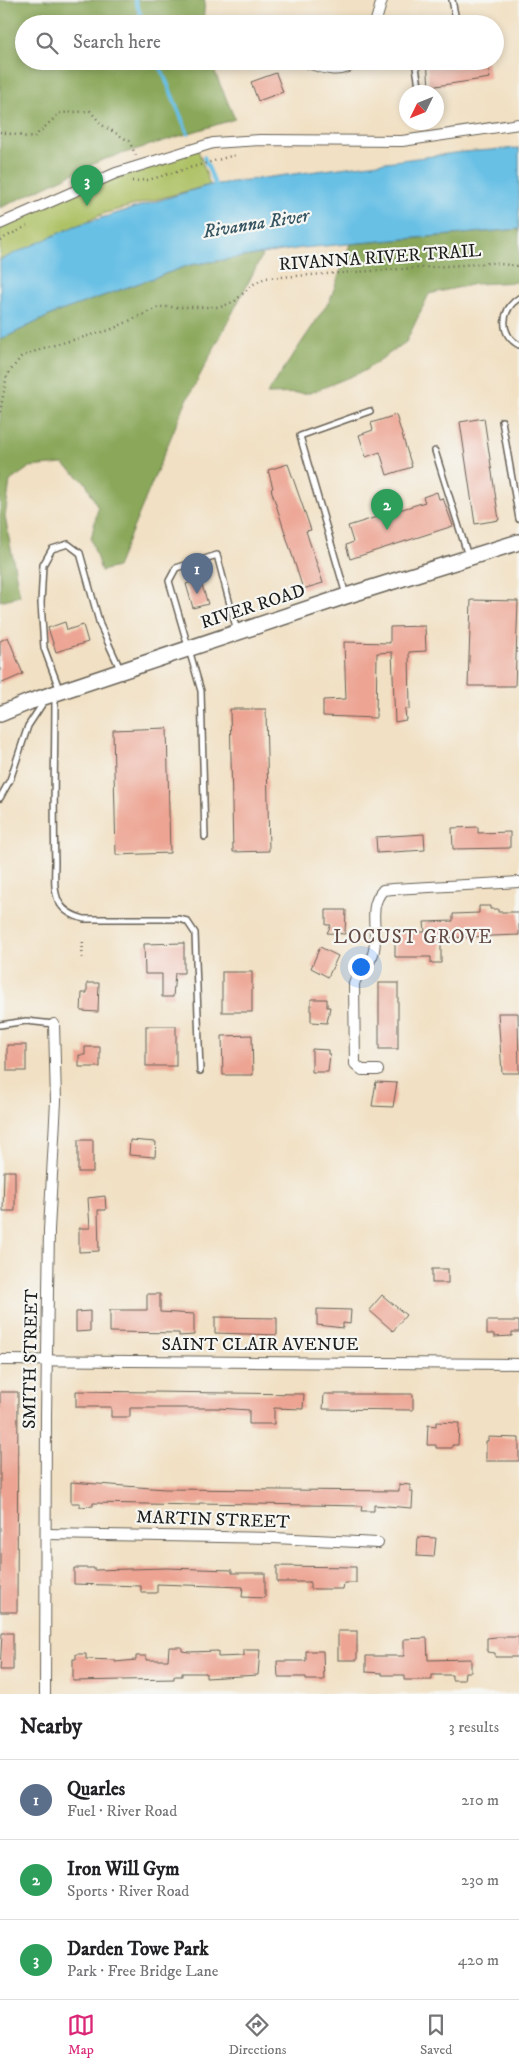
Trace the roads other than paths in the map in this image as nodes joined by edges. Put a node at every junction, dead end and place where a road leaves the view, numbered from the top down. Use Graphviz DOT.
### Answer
graph roads {
  1 [pos="382,0"];
  2 [pos="452,0"];
  3 [pos="378,15"];
  4 [pos="455,15"];
  5 [pos="416,70"];
  6 [pos="419,85"];
  7 [pos="519,124"];
  8 [pos="0,224"];
  9 [pos="519,298"];
  10 [pos="519,345"];
  11 [pos="370,412"];
  12 [pos="502,421"];
  13 [pos="434,451"];
  14 [pos="519,519"];
  15 [pos="519,542"];
  16 [pos="468,556"];
  17 [pos="346,596"];
  18 [pos="237,632"];
  19 [pos="190,648"];
  20 [pos="121,671"];
  21 [pos="55,693"];
  22 [pos="0,714"];
  23 [pos="0,798"];
  24 [pos="205,837"];
  25 [pos="519,882"];
  26 [pos="54,1024"];
  27 [pos="0,1025"];
  28 [pos="378,1070"];
  29 [pos="200,1071"];
  30 [pos="0,1360"];
  31 [pos="47,1361"];
  32 [pos="519,1364"];
  33 [pos="46,1534"];
  34 [pos="378,1543"];
  35 [pos="46,1694"];
  1 -- 3 [label="street"];
  2 -- 4 [label="lane"];
  5 -- 6 [label="lane"];
  7 -- 8 [label="street"];
  9 -- 10 [label="lane"];
  11 -- 17 [label="lane"];
  12 -- 14 [label="lane"];
  13 -- 16 [label="lane"];
  15 -- 16 [label="street, RIVER ROAD"];
  16 -- 17 [label="street, RIVER ROAD"];
  17 -- 18 [label="street, RIVER ROAD"];
  18 -- 19 [label="street, RIVER ROAD"];
  18 -- 19 [label="lane"];
  19 -- 20 [label="street, RIVER ROAD"];
  19 -- 24 [label="lane"];
  20 -- 21 [label="street, RIVER ROAD"];
  20 -- 21 [label="lane"];
  21 -- 22 [label="street, RIVER ROAD"];
  21 -- 23 [label="lane"];
  21 -- 29 [label="lane"];
  25 -- 28 [label="street"];
  26 -- 27 [label="lane"];
  26 -- 31 [label="street, SMITH STREET"];
  30 -- 31 [label="street, SAINT CLAIR AVENUE"];
  31 -- 32 [label="street, SAINT CLAIR AVENUE"];
  31 -- 33 [label="street, SMITH STREET"];
  33 -- 34 [label="street, MARTIN STREET"];
  33 -- 35 [label="street, SMITH STREET"];
}
